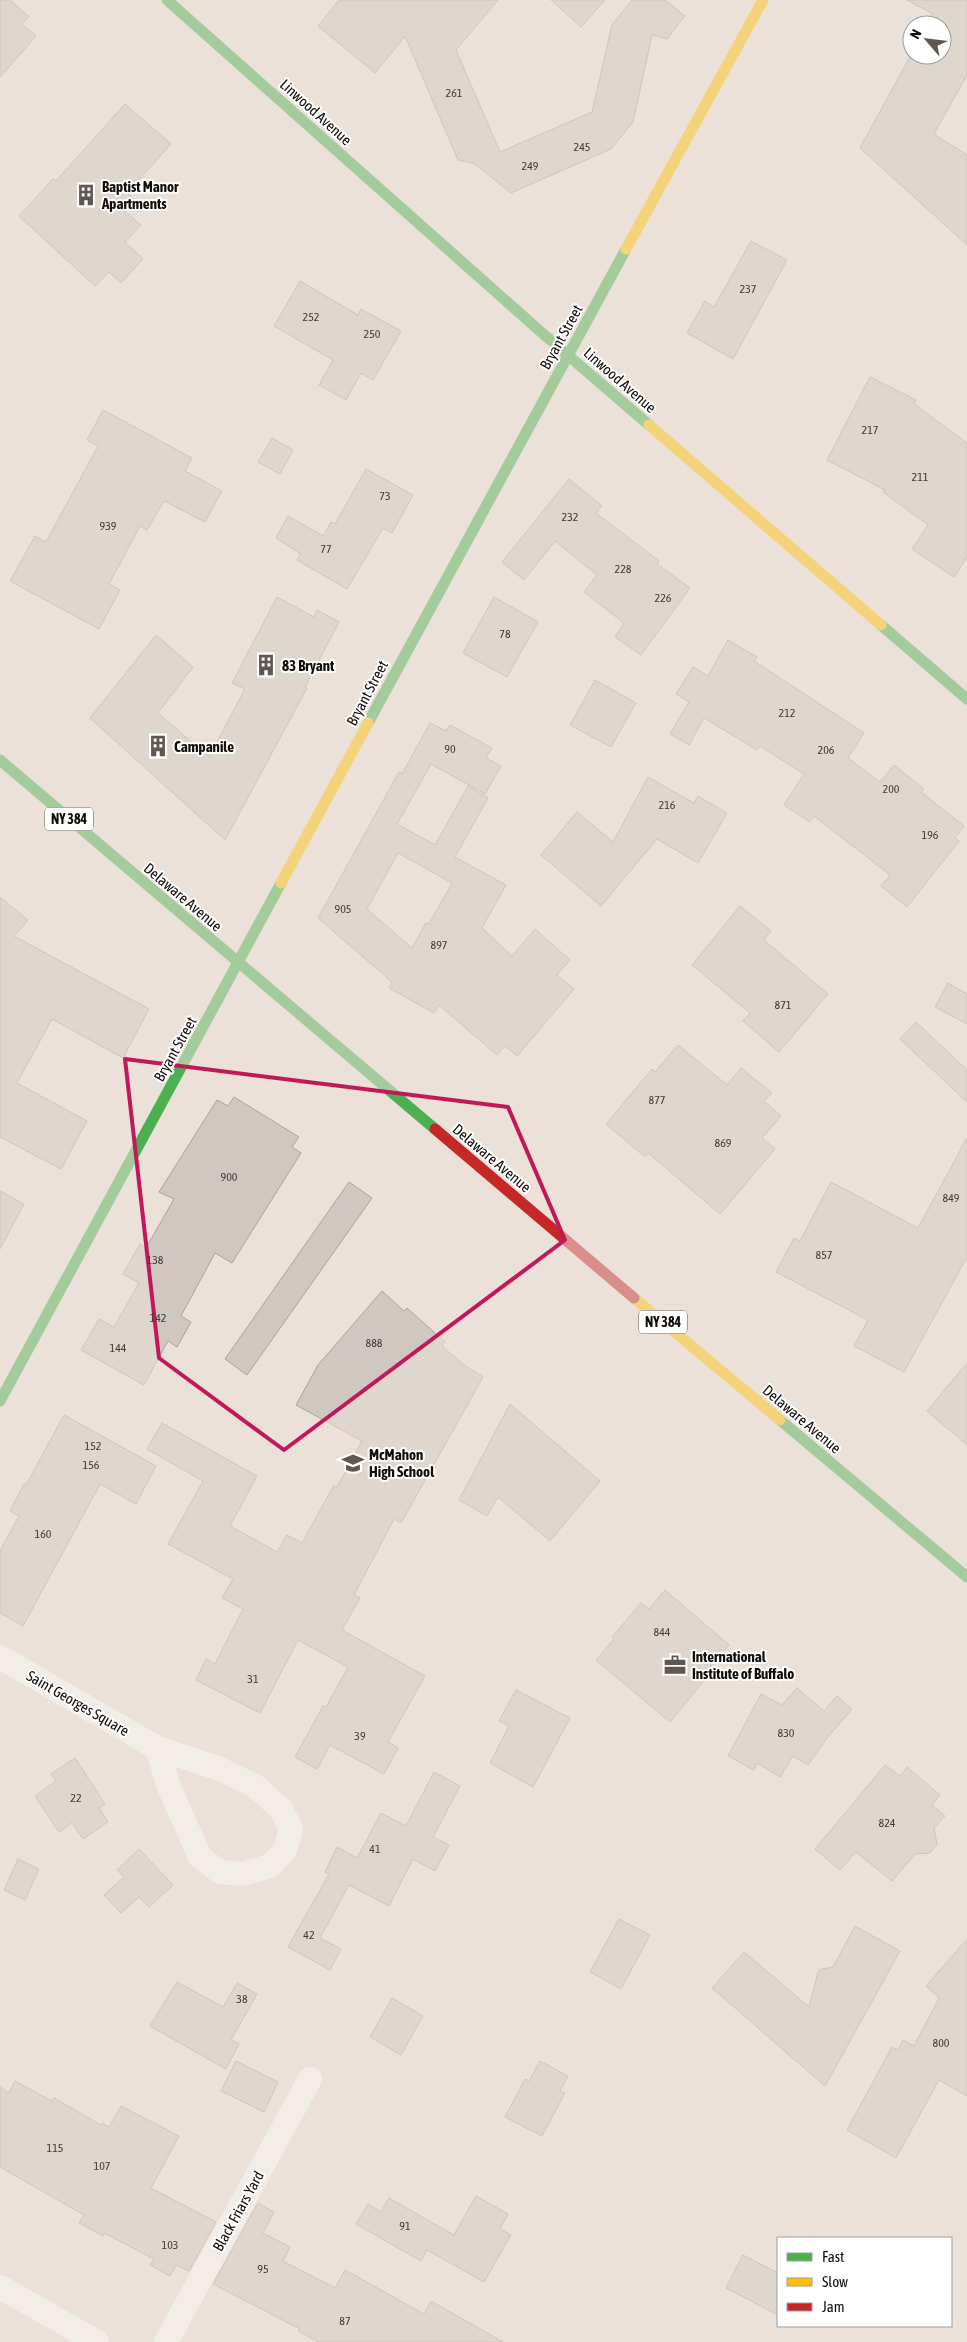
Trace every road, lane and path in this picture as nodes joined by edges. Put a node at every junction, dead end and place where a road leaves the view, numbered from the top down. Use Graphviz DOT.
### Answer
graph roads {
  1 [pos="167,0"];
  2 [pos="763,0"];
  3 [pos="568,355"];
  4 [pos="967,699"];
  5 [pos="0,760"];
  6 [pos="238,963"];
  7 [pos="0,1401"];
  8 [pos="967,1577"];
  9 [pos="0,1657"];
  10 [pos="157,1748"];
  11 [pos="310,2079"];
  12 [pos="0,2288"];
  13 [pos="97,2342"];
  14 [pos="166,2342"];
  1 -- 3 [label="street, Linwood Avenue"];
  2 -- 3 [label="street, Bryant Street"];
  3 -- 4 [label="street, Linwood Avenue"];
  3 -- 6 [label="street, Bryant Street"];
  5 -- 6 [label="street, Delaware Avenue / NY 384"];
  6 -- 7 [label="street, Bryant Street"];
  6 -- 8 [label="street, Delaware Avenue / NY 384"];
  9 -- 10 [label="street, Saint Georges Square"];
  10 -- 10 [label="street, Saint Georges Square"];
  11 -- 14 [label="street, Black Friars Yard"];
  12 -- 13 [label="street"];
}
